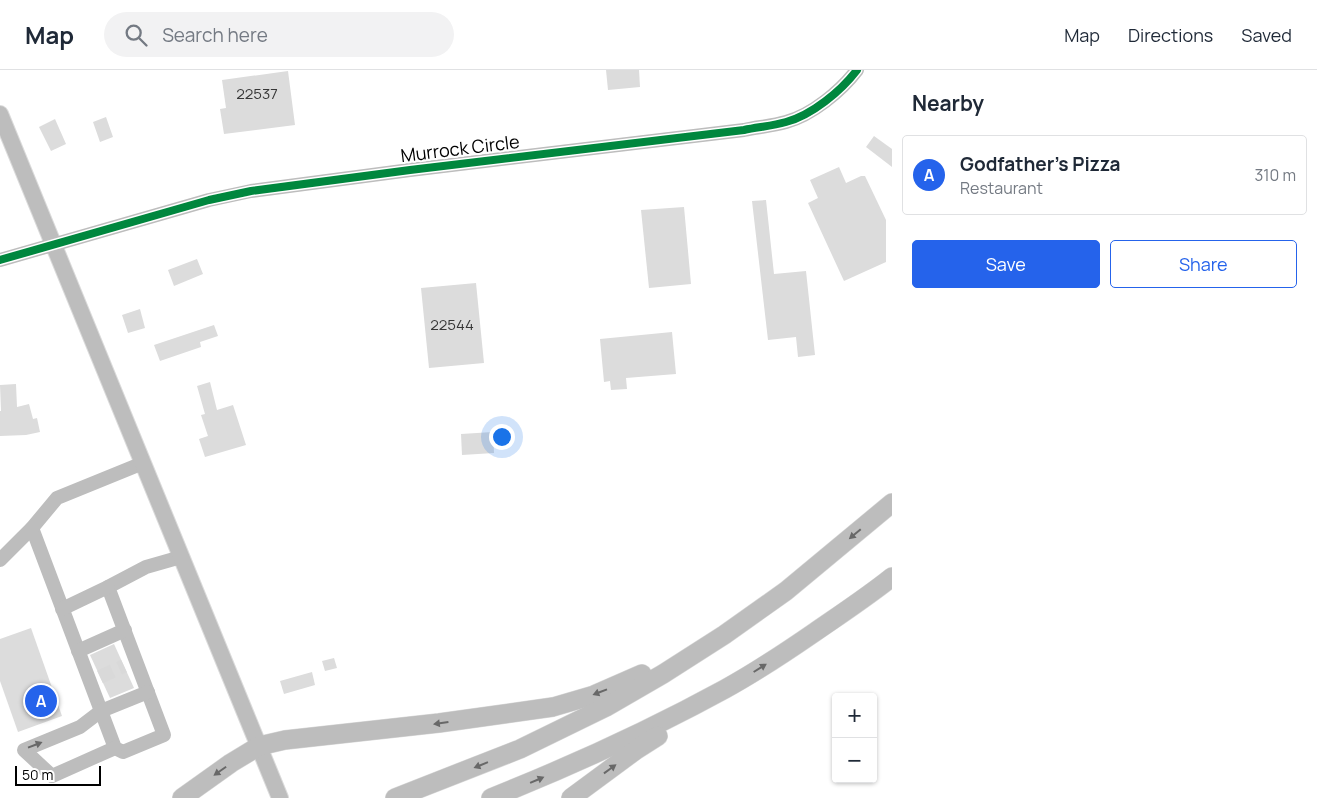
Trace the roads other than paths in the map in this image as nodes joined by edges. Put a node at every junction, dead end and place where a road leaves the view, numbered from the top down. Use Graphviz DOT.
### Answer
graph roads {
  1 [pos="857,70"];
  2 [pos="0,114"];
  3 [pos="54,245"];
  4 [pos="0,260"];
  5 [pos="143,463"];
  6 [pos="892,503"];
  7 [pos="32,528"];
  8 [pos="181,557"];
  9 [pos="0,560"];
  10 [pos="892,577"];
  11 [pos="108,587"];
  12 [pos="62,609"];
  13 [pos="125,630"];
  14 [pos="724,635"];
  15 [pos="78,651"];
  16 [pos="726,689"];
  17 [pos="148,692"];
  18 [pos="101,711"];
  19 [pos="259,746"];
  20 [pos="115,748"];
  21 [pos="182,798"];
  22 [pos="280,798"];
  23 [pos="396,798"];
  24 [pos="491,798"];
  25 [pos="571,798"];
  1 -- 3 [label="street, Murrock Circle"];
  2 -- 3 [label="main road"];
  3 -- 4 [label="street, Murrock Circle"];
  3 -- 5 [label="main road"];
  5 -- 7 [label="street"];
  5 -- 8 [label="main road"];
  6 -- 14 [label="highway, one-way"];
  7 -- 9 [label="street"];
  7 -- 12 [label="street"];
  8 -- 11 [label="street"];
  8 -- 19 [label="main road"];
  16 -- 10 [label="highway, one-way"];
  11 -- 12 [label="street"];
  11 -- 13 [label="street"];
  12 -- 15 [label="street"];
  13 -- 15 [label="street"];
  13 -- 17 [label="street"];
  14 -- 19 [label="highway, one-way"];
  14 -- 23 [label="highway, one-way"];
  15 -- 18 [label="street"];
  24 -- 16 [label="highway, one-way"];
  25 -- 16 [label="highway, one-way"];
  17 -- 18 [label="street"];
  17 -- 20 [label="street"];
  18 -- 20 [label="street"];
  20 -- 18 [label="street, one-way"];
  19 -- 21 [label="highway, one-way"];
  19 -- 22 [label="main road"];
}
